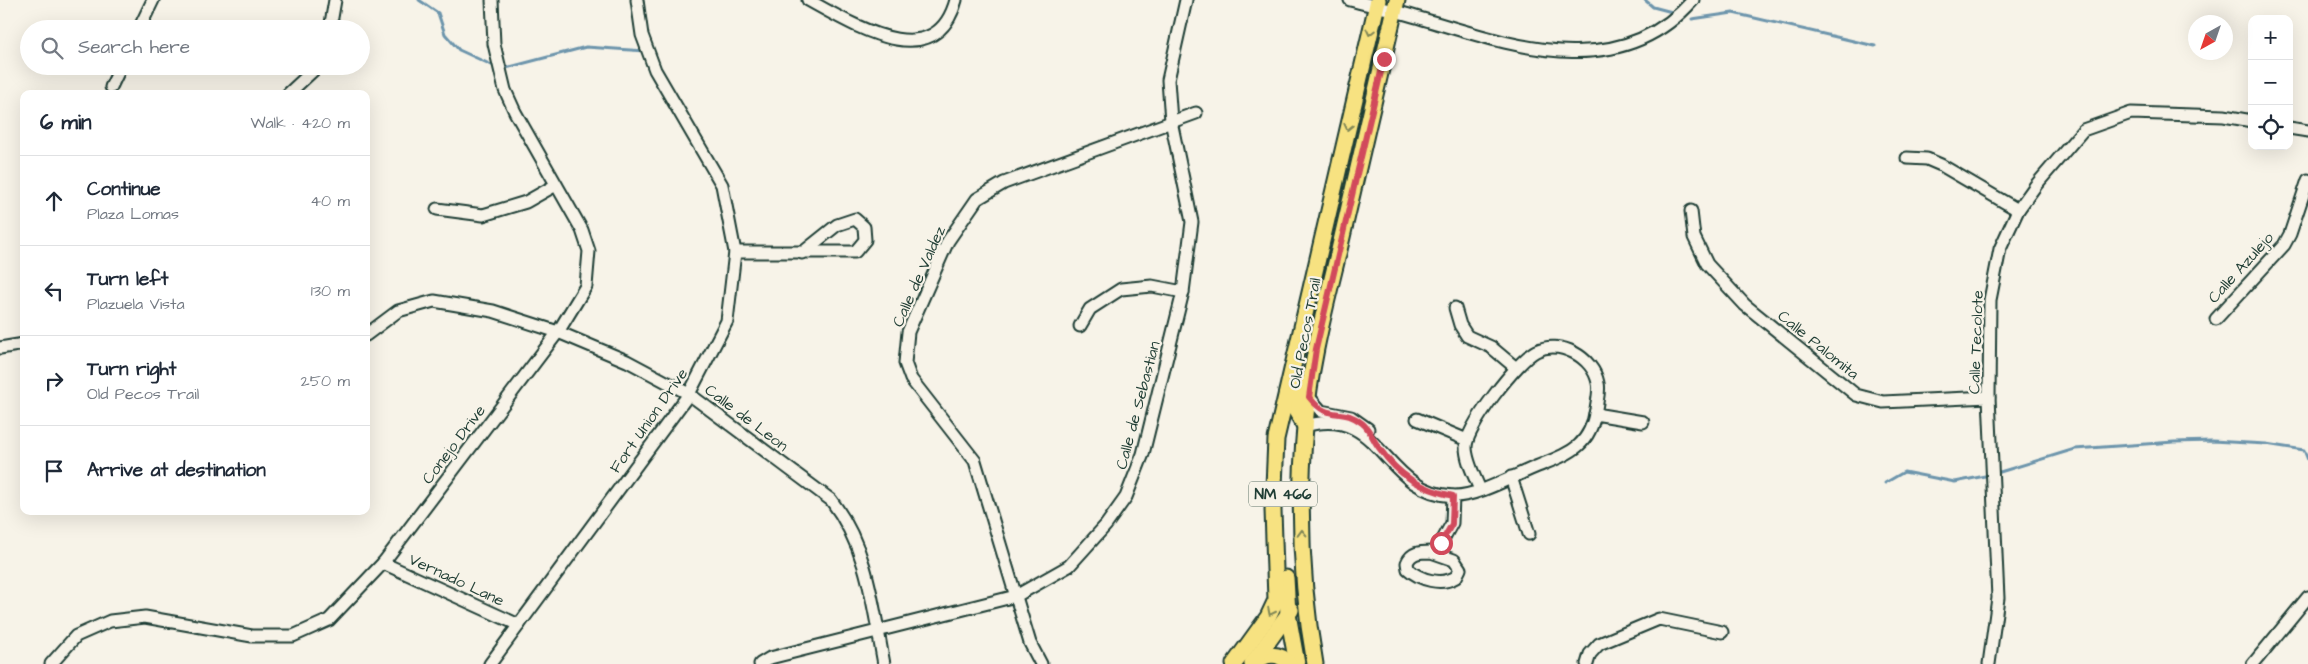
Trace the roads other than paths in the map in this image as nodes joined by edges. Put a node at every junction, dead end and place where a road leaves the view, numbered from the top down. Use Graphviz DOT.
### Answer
graph roads {
  1 [pos="153,0"];
  2 [pos="335,0"];
  3 [pos="492,0"];
  4 [pos="637,0"];
  5 [pos="808,0"];
  6 [pos="956,0"];
  7 [pos="1186,0"];
  8 [pos="1350,0"];
  9 [pos="1693,0"];
  10 [pos="1377,3"];
  11 [pos="1396,5"];
  12 [pos="143,20"];
  13 [pos="332,20"];
  14 [pos="116,75"];
  15 [pos="308,75"];
  16 [pos="111,86"];
  17 [pos="292,90"];
  18 [pos="1196,113"];
  19 [pos="1171,121"];
  20 [pos="2248,121"];
  21 [pos="2293,129"];
  22 [pos="2308,132"];
  23 [pos="1907,158"];
  24 [pos="2308,180"];
  25 [pos="556,185"];
  26 [pos="437,209"];
  27 [pos="2018,210"];
  28 [pos="1691,211"];
  29 [pos="735,252"];
  30 [pos="802,253"];
  31 [pos="1183,292"];
  32 [pos="1455,308"];
  33 [pos="2216,319"];
  34 [pos="1302,324"];
  35 [pos="1080,326"];
  36 [pos="370,332"];
  37 [pos="558,332"];
  38 [pos="20,345"];
  39 [pos="0,348"];
  40 [pos="1516,368"];
  41 [pos="1293,374"];
  42 [pos="689,394"];
  43 [pos="1309,397"];
  44 [pos="1989,397"];
  45 [pos="1595,414"];
  46 [pos="1417,419"];
  47 [pos="1643,422"];
  48 [pos="1305,426"];
  49 [pos="1467,440"];
  50 [pos="1379,448"];
  51 [pos="1511,476"];
  52 [pos="1480,490"];
  53 [pos="1453,496"];
  54 [pos="1529,534"];
  55 [pos="1438,554"];
  56 [pos="383,563"];
  57 [pos="1304,581"];
  58 [pos="1016,596"];
  59 [pos="2308,597"];
  60 [pos="1288,614"];
  61 [pos="519,625"];
  62 [pos="878,630"];
  63 [pos="1722,632"];
  64 [pos="50,664"];
  65 [pos="490,664"];
  66 [pos="760,664"];
  67 [pos="884,664"];
  68 [pos="1041,664"];
  69 [pos="1234,664"];
  70 [pos="1253,664"];
  71 [pos="1289,664"];
  72 [pos="1297,664"];
  73 [pos="1315,664"];
  74 [pos="1587,664"];
  75 [pos="1989,664"];
  76 [pos="2253,664"];
  1 -- 12 [label="street"];
  2 -- 13 [label="street"];
  3 -- 25 [label="street, Conejo Drive"];
  4 -- 29 [label="street, Fort Union Drive"];
  5 -- 6 [label="street"];
  7 -- 19 [label="street, Calle de Sebastian"];
  8 -- 10 [label="street"];
  9 -- 11 [label="street"];
  10 -- 11 [label="street"];
  10 -- 34 [label="main road, Old Pecos Trail / NM 466, one-way"];
  11 -- 43 [label="main road, Old Pecos Trail / NM 466"];
  14 -- 16 [label="street"];
  15 -- 17 [label="street"];
  18 -- 19 [label="street, Calle de Valdez"];
  19 -- 31 [label="street, Calle de Sebastian"];
  19 -- 58 [label="street, Calle de Valdez"];
  20 -- 27 [label="street, Calle Tecolote"];
  21 -- 22 [label="street"];
  23 -- 27 [label="street"];
  24 -- 33 [label="street, Calle Azulejo"];
  25 -- 26 [label="street"];
  25 -- 37 [label="street, Conejo Drive"];
  27 -- 44 [label="street, Calle Tecolote"];
  28 -- 44 [label="street, Calle Palomita"];
  29 -- 30 [label="street"];
  29 -- 42 [label="street, Fort Union Drive"];
  30 -- 30 [label="street"];
  31 -- 35 [label="street"];
  31 -- 58 [label="street, Calle de Sebastian"];
  32 -- 40 [label="street"];
  34 -- 41 [label="main road, Old Pecos Trail / NM 466"];
  34 -- 48 [label="main road"];
  36 -- 37 [label="street, Calle de Leon"];
  37 -- 42 [label="street, Calle de Leon"];
  37 -- 56 [label="street, Conejo Drive"];
  38 -- 39 [label="street"];
  40 -- 45 [label="street"];
  40 -- 49 [label="street"];
  41 -- 60 [label="main road, NM 466"];
  41 -- 69 [label="main road, Old Pecos Trail, one-way"];
  42 -- 61 [label="street, Fort Union Drive"];
  42 -- 62 [label="street, Calle de Leon"];
  43 -- 48 [label="main road, Old Pecos Trail / NM 466"];
  43 -- 50 [label="street"];
  44 -- 75 [label="street, Calle Tecolote"];
  45 -- 47 [label="street"];
  45 -- 51 [label="street"];
  46 -- 49 [label="street"];
  48 -- 50 [label="street"];
  57 -- 48 [label="main road, Old Pecos Trail / NM 466, one-way"];
  49 -- 52 [label="street"];
  50 -- 53 [label="street"];
  51 -- 52 [label="street"];
  51 -- 54 [label="street"];
  52 -- 53 [label="street"];
  53 -- 55 [label="street"];
  56 -- 61 [label="street, Vernado Lane"];
  56 -- 64 [label="street, Conejo Drive"];
  57 -- 60 [label="main road, Old Pecos Trail"];
  57 -- 73 [label="main road, NM 466"];
  58 -- 62 [label="street, Calle de Sebastian"];
  58 -- 68 [label="street, Calle de Valdez"];
  59 -- 76 [label="street"];
  60 -- 70 [label="main road, Old Pecos Trail"];
  60 -- 72 [label="main road, NM 466"];
  61 -- 65 [label="street, Fort Union Drive"];
  62 -- 66 [label="street, Calle de Sebastian"];
  62 -- 67 [label="street, Calle de Leon"];
  63 -- 74 [label="street"];
  70 -- 71 [label="main road"];
}
